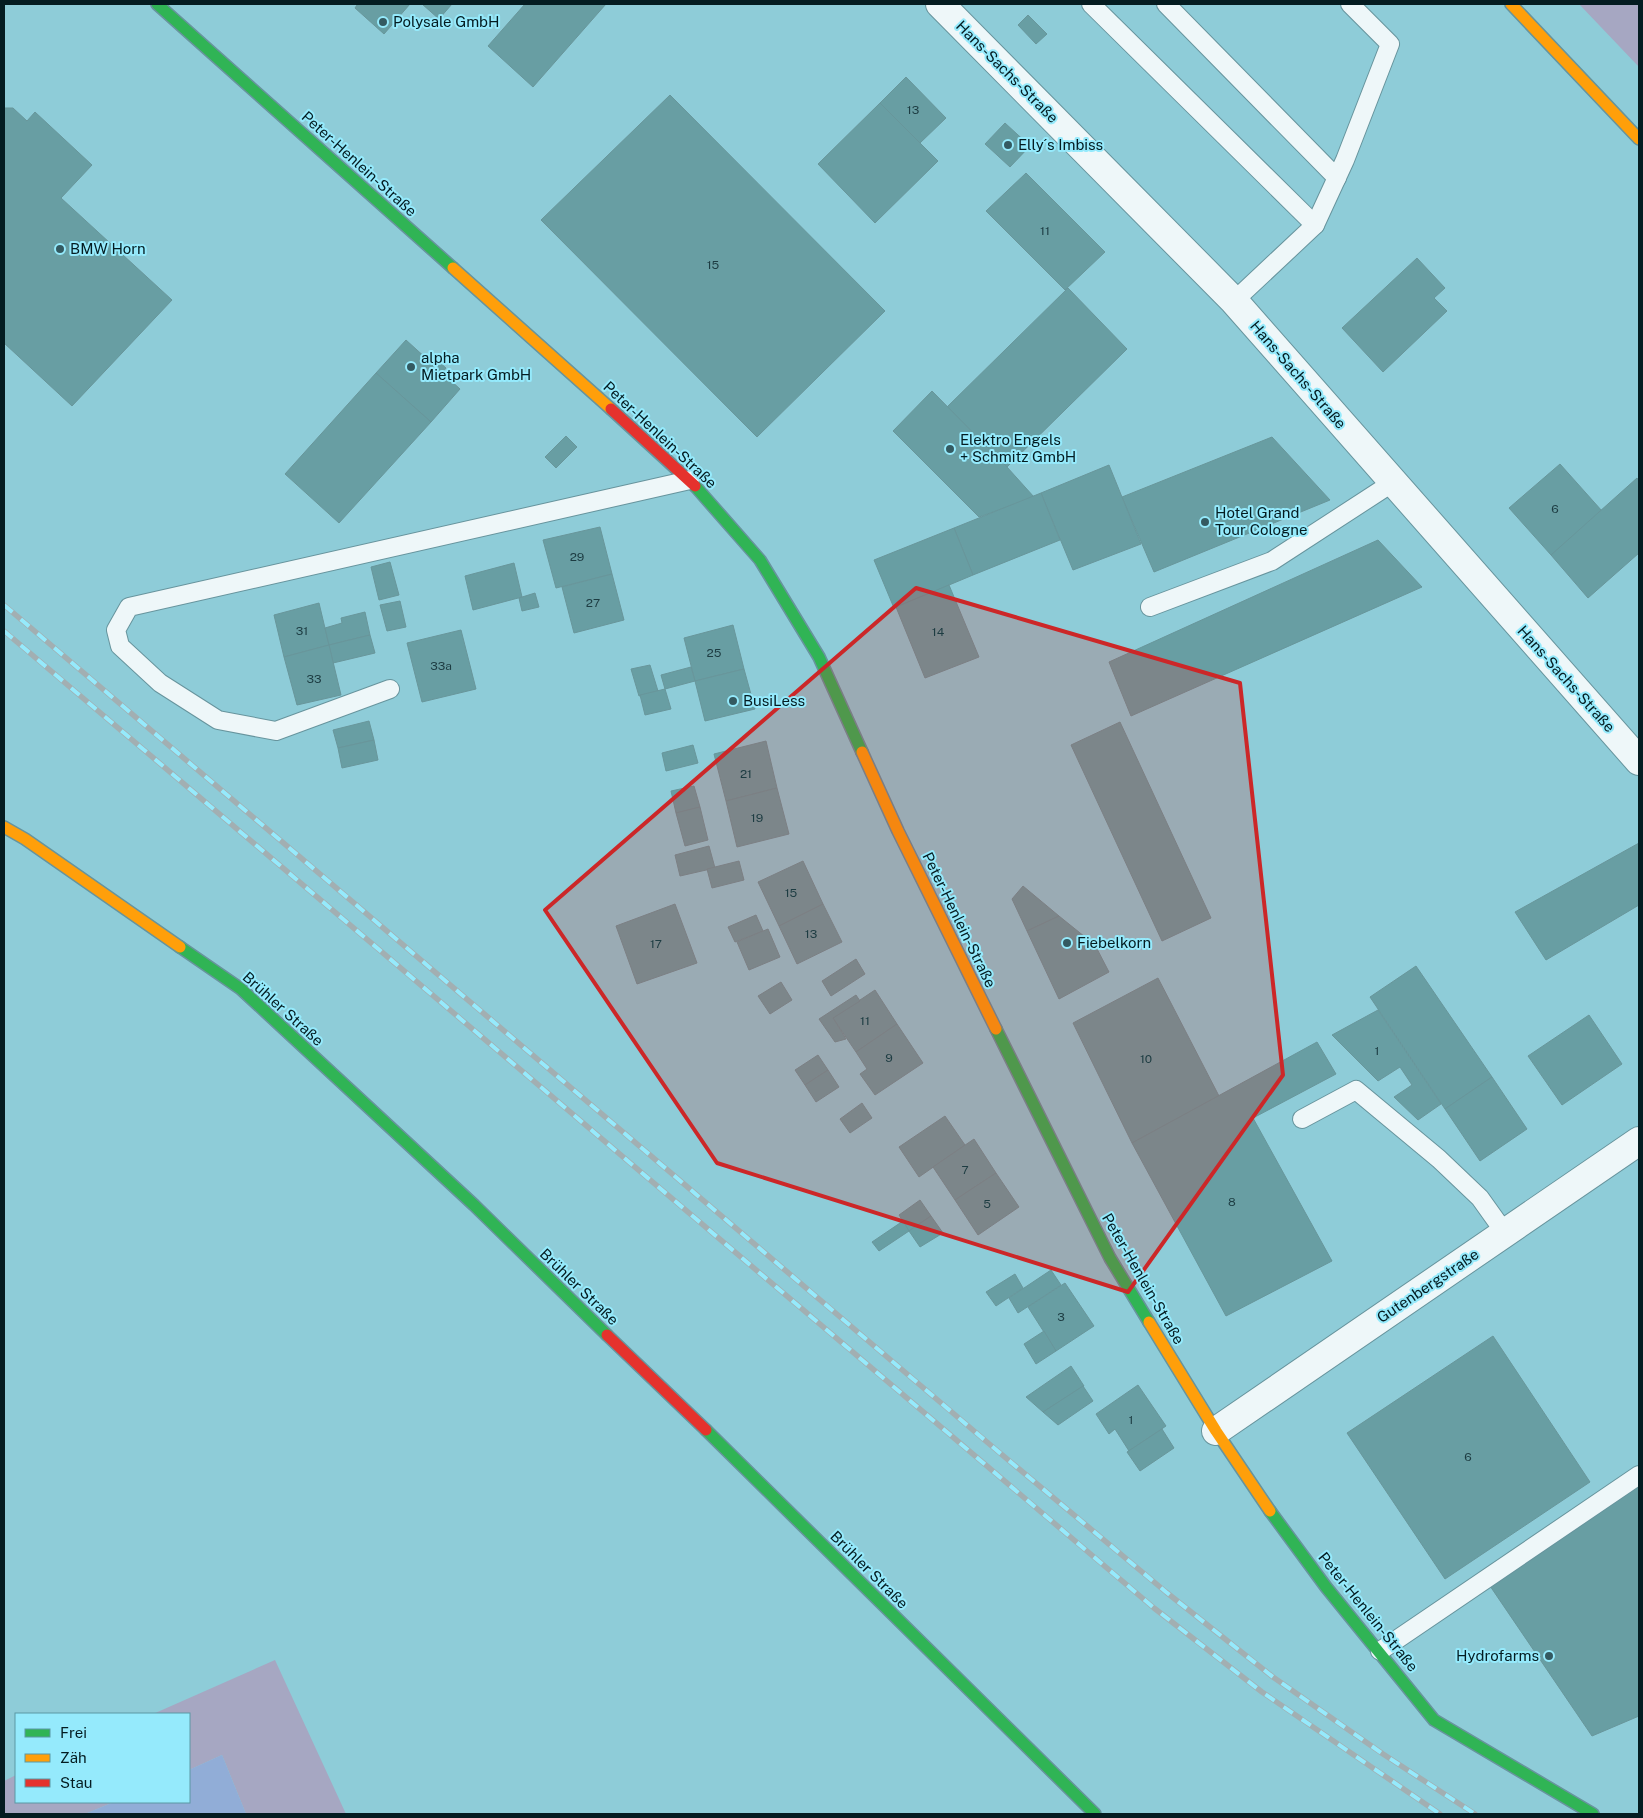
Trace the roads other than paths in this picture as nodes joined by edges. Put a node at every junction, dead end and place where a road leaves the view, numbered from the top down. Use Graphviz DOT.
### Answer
graph roads {
  1 [pos="158,4"];
  2 [pos="940,4"];
  3 [pos="1091,4"];
  4 [pos="1166,4"];
  5 [pos="1350,4"];
  6 [pos="1511,4"];
  7 [pos="1639,138"];
  8 [pos="1337,178"];
  9 [pos="1315,225"];
  10 [pos="1234,301"];
  11 [pos="690,480"];
  12 [pos="1392,483"];
  13 [pos="1150,607"];
  14 [pos="390,689"];
  15 [pos="1639,762"];
  16 [pos="4,827"];
  17 [pos="1302,1119"];
  18 [pos="1639,1141"];
  19 [pos="1505,1233"];
  20 [pos="1216,1431"];
  21 [pos="1639,1475"];
  22 [pos="1380,1651"];
  23 [pos="1095,1814"];
  24 [pos="1594,1814"];
  1 -- 11 [label="street, Peter-Henlein-Straße"];
  2 -- 10 [label="street, Hans-Sachs-Straße"];
  3 -- 9 [label="lane"];
  4 -- 8 [label="lane"];
  5 -- 8 [label="lane"];
  6 -- 7 [label="street"];
  8 -- 9 [label="lane"];
  9 -- 10 [label="lane"];
  10 -- 12 [label="street, Hans-Sachs-Straße"];
  11 -- 14 [label="lane"];
  11 -- 20 [label="street, Peter-Henlein-Straße"];
  12 -- 13 [label="lane"];
  12 -- 15 [label="street, Hans-Sachs-Straße"];
  16 -- 23 [label="street, Brühler Straße"];
  17 -- 19 [label="lane"];
  18 -- 19 [label="street, Gutenbergstraße"];
  19 -- 20 [label="street, Gutenbergstraße"];
  20 -- 22 [label="street, Peter-Henlein-Straße"];
  21 -- 22 [label="lane"];
  22 -- 24 [label="street, Peter-Henlein-Straße"];
}
